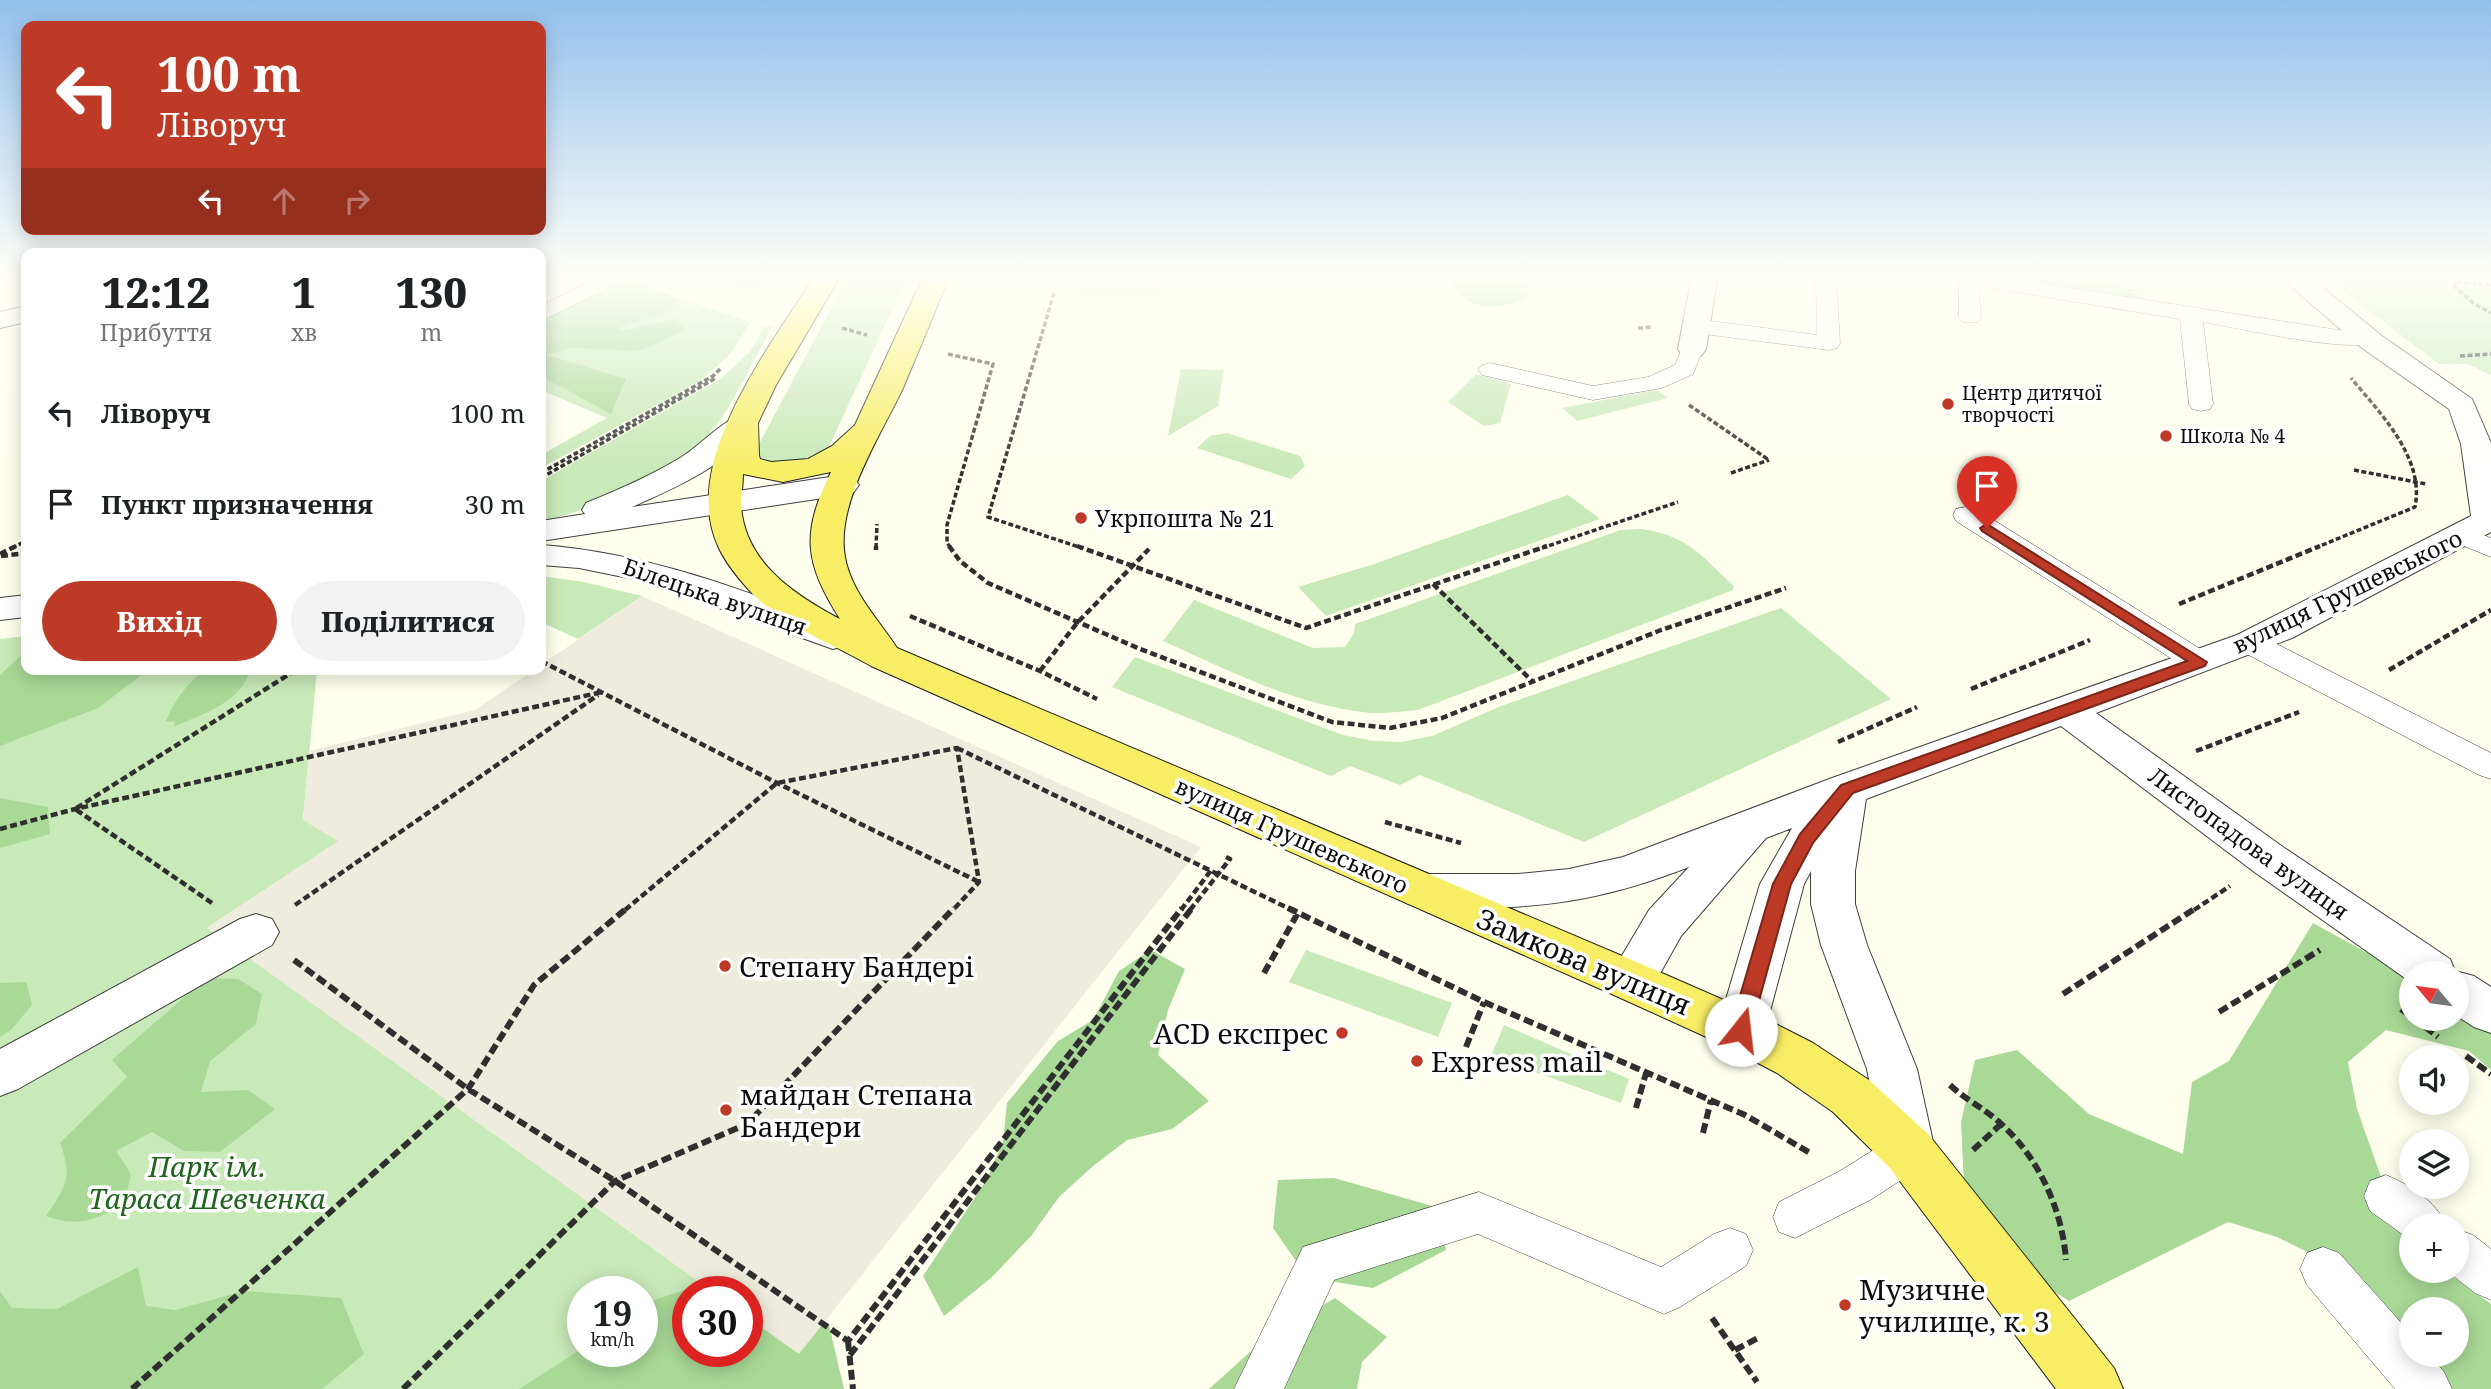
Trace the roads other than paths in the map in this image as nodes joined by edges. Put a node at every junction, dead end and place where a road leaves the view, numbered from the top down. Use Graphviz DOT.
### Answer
graph roads {
  1 [pos="791,340"];
  2 [pos="909,340"];
  3 [pos="1693,340"];
  4 [pos="1757,340"];
  5 [pos="1829,340"];
  6 [pos="2194,340"];
  7 [pos="2371,340"];
  8 [pos="1490,370"];
  9 [pos="2201,404"];
  10 [pos="743,424"];
  11 [pos="871,426"];
  12 [pos="839,496"];
  13 [pos="727,513"];
  14 [pos="1966,515"];
  15 [pos="546,529"];
  16 [pos="546,531"];
  17 [pos="2483,531"];
  18 [pos="546,546"];
  19 [pos="546,555"];
  20 [pos="21,607"];
  21 [pos="0,609"];
  22 [pos="2250,643"];
  23 [pos="884,657"];
  24 [pos="2199,662"];
  25 [pos="2066,710"];
  26 [pos="2491,767"];
  27 [pos="1847,789"];
  28 [pos="1756,824"];
  29 [pos="1422,891"];
  30 [pos="256,932"];
  31 [pos="2416,961"];
  32 [pos="1631,981"];
  33 [pos="2469,998"];
  34 [pos="2491,1013"];
  35 [pos="1741,1030"];
  36 [pos="0,1074"];
  37 [pos="1909,1151"];
  38 [pos="2386,1196"];
  39 [pos="2408,1213"];
  40 [pos="1795,1217"];
  41 [pos="1730,1250"];
  42 [pos="2469,1261"];
  43 [pos="2323,1269"];
  44 [pos="2491,1278"];
  45 [pos="1259,1389"];
  46 [pos="2094,1389"];
  47 [pos="2427,1389"];
  1 -- 10 [label="main road"];
  2 -- 11 [label="main road"];
  3 -- 8 [label="lane"];
  4 -- 5 [label="lane"];
  6 -- 9 [label="lane"];
  7 -- 17 [label="street"];
  10 -- 11 [label="main road"];
  10 -- 13 [label="main road"];
  10 -- 15 [label="street, Білецька вулиця"];
  11 -- 12 [label="main road"];
  12 -- 13 [label="street, Білецька вулиця"];
  12 -- 23 [label="main road"];
  13 -- 16 [label="street, Білецька вулиця"];
  13 -- 18 [label="street, Білецька вулиця"];
  13 -- 23 [label="main road, вулиця Грушевського"];
  14 -- 24 [label="lane"];
  17 -- 22 [label="street, вулиця Грушевського"];
  19 -- 23 [label="street, Білецька вулиця"];
  20 -- 21 [label="street"];
  22 -- 24 [label="street, вулиця Грушевського"];
  22 -- 26 [label="lane"];
  23 -- 29 [label="main road, вулиця Грушевського"];
  24 -- 25 [label="street, вулиця Грушевського"];
  25 -- 27 [label="street, вулиця Грушевського"];
  25 -- 31 [label="street, Листопадова вулиця"];
  27 -- 28 [label="street, вулиця Грушевського"];
  27 -- 35 [label="street"];
  27 -- 37 [label="street"];
  28 -- 29 [label="street, вулиця Грушевського"];
  28 -- 32 [label="street, вулиця Грушевського"];
  29 -- 32 [label="main road, Замкова вулиця"];
  30 -- 36 [label="street"];
  32 -- 35 [label="main road, Замкова вулиця"];
  33 -- 34 [label="street"];
  35 -- 37 [label="main road, Замкова вулиця"];
  37 -- 40 [label="lane"];
  37 -- 46 [label="main road, Замкова вулиця"];
  38 -- 39 [label="lane"];
  41 -- 45 [label="lane"];
  42 -- 44 [label="lane"];
  43 -- 47 [label="lane"];
}
